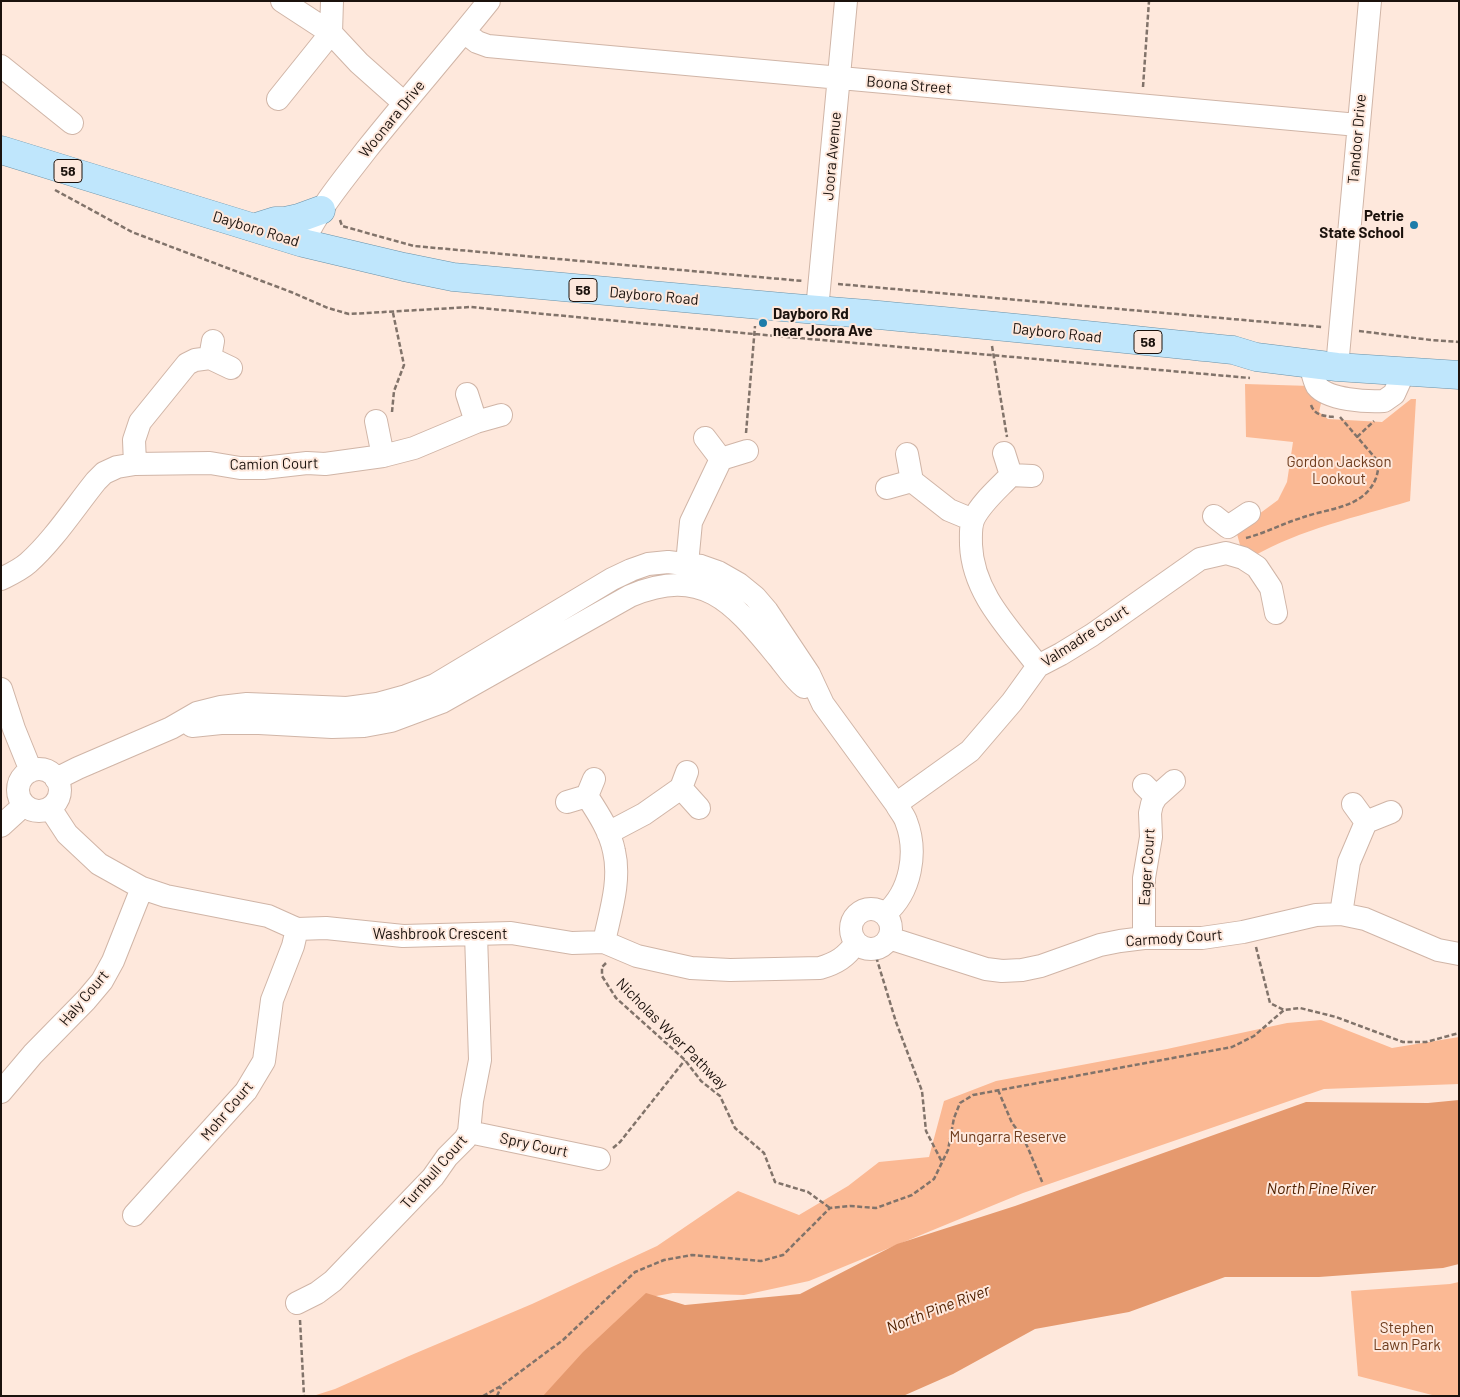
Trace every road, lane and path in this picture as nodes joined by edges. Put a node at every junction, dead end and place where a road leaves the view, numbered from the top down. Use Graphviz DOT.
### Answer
graph roads {
  1 [pos="282,1"];
  2 [pos="332,1"];
  3 [pos="489,1"];
  4 [pos="846,1"];
  5 [pos="1149,1"];
  6 [pos="1370,1"];
  7 [pos="464,32"];
  8 [pos="331,33"];
  9 [pos="1,66"];
  10 [pos="839,78"];
  11 [pos="278,99"];
  12 [pos="404,103"];
  13 [pos="1142,106"];
  14 [pos="72,123"];
  15 [pos="1358,125"];
  16 [pos="1,150"];
  17 [pos="329,209"];
  18 [pos="253,229"];
  19 [pos="303,243"];
  20 [pos="351,255"];
  21 [pos="809,282"];
  22 [pos="837,284"];
  23 [pos="757,306"];
  24 [pos="817,310"];
  25 [pos="392,312"];
  26 [pos="989,326"];
  27 [pos="1322,327"];
  28 [pos="1459,342"];
  29 [pos="1344,349"];
  30 [pos="1233,350"];
  31 [pos="1459,356"];
  32 [pos="1310,363"];
  33 [pos="231,368"];
  34 [pos="1404,372"];
  35 [pos="1459,375"];
  36 [pos="467,394"];
  37 [pos="501,415"];
  38 [pos="1340,417"];
  39 [pos="1374,420"];
  40 [pos="476,422"];
  41 [pos="1357,436"];
  42 [pos="379,438"];
  43 [pos="706,438"];
  44 [pos="746,452"];
  45 [pos="907,454"];
  46 [pos="721,459"];
  47 [pos="135,464"];
  48 [pos="1016,468"];
  49 [pos="912,481"];
  50 [pos="887,488"];
  51 [pos="1249,513"];
  52 [pos="973,520"];
  53 [pos="1224,534"];
  54 [pos="687,564"];
  55 [pos="1,579"];
  56 [pos="1276,613"];
  57 [pos="1038,666"];
  58 [pos="1,689"];
  59 [pos="823,704"];
  60 [pos="171,728"];
  61 [pos="31,771"];
  62 [pos="56,779"];
  63 [pos="1174,781"];
  64 [pos="583,792"];
  65 [pos="896,804"];
  66 [pos="1353,804"];
  67 [pos="24,805"];
  68 [pos="50,808"];
  69 [pos="699,808"];
  70 [pos="1391,812"];
  71 [pos="1366,822"];
  72 [pos="1,826"];
  73 [pos="608,834"];
  74 [pos="142,888"];
  75 [pos="885,914"];
  76 [pos="1341,914"];
  77 [pos="297,929"];
  78 [pos="1251,930"];
  79 [pos="476,934"];
  80 [pos="1144,938"];
  81 [pos="873,943"];
  82 [pos="612,946"];
  83 [pos="1459,954"];
  84 [pos="1284,1010"];
  85 [pos="1459,1033"];
  86 [pos="685,1060"];
  87 [pos="998,1090"];
  88 [pos="1,1092"];
  89 [pos="469,1132"];
  90 [pos="599,1159"];
  91 [pos="942,1162"];
  92 [pos="1043,1184"];
  93 [pos="830,1208"];
  94 [pos="134,1215"];
  95 [pos="297,1303"];
  96 [pos="501,1386"];
  97 [pos="304,1396"];
  98 [pos="484,1396"];
  99 [pos="497,1396"];
  1 -- 8 [label="street"];
  2 -- 8 [label="street"];
  3 -- 7 [label="street, Woonara Drive"];
  4 -- 10 [label="street, Joora Avenue"];
  5 -- 13 [label="path"];
  6 -- 15 [label="street, Tandoor Drive"];
  7 -- 10 [label="street, Boona Street"];
  7 -- 12 [label="street, Woonara Drive"];
  8 -- 11 [label="street"];
  8 -- 12 [label="street"];
  9 -- 14 [label="street"];
  10 -- 13 [label="street, Boona Street"];
  10 -- 24 [label="street, Joora Avenue"];
  12 -- 17 [label="street, Woonara Drive"];
  13 -- 15 [label="street, Boona Street"];
  15 -- 29 [label="street, Tandoor Drive"];
  16 -- 18 [label="main road, Dayboro Road / 58"];
  17 -- 18 [label="main road"];
  17 -- 19 [label="street, Woonara Drive"];
  17 -- 20 [label="main road"];
  17 -- 21 [label="path"];
  18 -- 19 [label="main road, Dayboro Road / 58"];
  19 -- 20 [label="main road, Dayboro Road / 58"];
  20 -- 23 [label="main road, Dayboro Road / 58"];
  22 -- 27 [label="path"];
  23 -- 24 [label="main road, Dayboro Road / 58"];
  23 -- 44 [label="path"];
  24 -- 26 [label="main road, Dayboro Road / 58"];
  25 -- 42 [label="path"];
  26 -- 30 [label="main road, Dayboro Road / 58"];
  26 -- 48 [label="path"];
  28 -- 29 [label="path"];
  29 -- 30 [label="main road, Dayboro Road / 58"];
  29 -- 31 [label="main road, Dayboro Road / 58"];
  29 -- 32 [label="main road, Dayboro Road / 58"];
  29 -- 34 [label="main road, Dayboro Road / 58"];
  30 -- 32 [label="main road, Dayboro Road / 58"];
  32 -- 34 [label="street"];
  33 -- 47 [label="street"];
  34 -- 35 [label="main road, Dayboro Road / 58"];
  36 -- 40 [label="street"];
  37 -- 40 [label="street, Camion Court"];
  38 -- 41 [label="path"];
  39 -- 41 [label="path"];
  40 -- 42 [label="street, Camion Court"];
  41 -- 53 [label="path"];
  42 -- 47 [label="street, Camion Court"];
  43 -- 46 [label="street"];
  44 -- 46 [label="street"];
  45 -- 49 [label="street"];
  46 -- 54 [label="street"];
  47 -- 55 [label="street, Camion Court"];
  48 -- 52 [label="street"];
  49 -- 50 [label="street"];
  49 -- 52 [label="street"];
  51 -- 53 [label="street, Valmadre Court"];
  52 -- 57 [label="street"];
  53 -- 56 [label="street"];
  53 -- 57 [label="street, Valmadre Court"];
  54 -- 59 [label="street"];
  54 -- 60 [label="street"];
  57 -- 65 [label="street, Valmadre Court"];
  58 -- 61 [label="street"];
  59 -- 60 [label="street"];
  59 -- 65 [label="street"];
  60 -- 62 [label="street"];
  61 -- 62 [label="street"];
  61 -- 67 [label="street"];
  62 -- 68 [label="street"];
  63 -- 80 [label="street, Eager Court"];
  64 -- 73 [label="street"];
  65 -- 75 [label="street"];
  66 -- 71 [label="street"];
  67 -- 68 [label="street"];
  67 -- 72 [label="street"];
  68 -- 74 [label="street, Washbrook Crescent"];
  69 -- 73 [label="street"];
  70 -- 71 [label="street"];
  71 -- 76 [label="street"];
  73 -- 82 [label="street"];
  74 -- 77 [label="street, Washbrook Crescent"];
  74 -- 88 [label="street, Haly Court"];
  75 -- 81 [label="street"];
  75 -- 81 [label="street"];
  76 -- 78 [label="street, Carmody Court"];
  76 -- 83 [label="street, Carmody Court"];
  77 -- 79 [label="street, Washbrook Crescent"];
  77 -- 94 [label="street, Mohr Court"];
  78 -- 80 [label="street, Carmody Court"];
  78 -- 84 [label="path"];
  79 -- 82 [label="street, Washbrook Crescent"];
  79 -- 89 [label="street, Turnbull Court"];
  80 -- 81 [label="street, Carmody Court"];
  81 -- 82 [label="street, Washbrook Crescent"];
  81 -- 91 [label="path"];
  82 -- 86 [label="path, Nicholas Wyer Pathway"];
  84 -- 85 [label="path"];
  84 -- 87 [label="path"];
  86 -- 90 [label="path"];
  86 -- 93 [label="path, Nicholas Wyer Pathway"];
  87 -- 91 [label="path"];
  87 -- 92 [label="path"];
  89 -- 90 [label="street, Spry Court"];
  89 -- 95 [label="street, Turnbull Court"];
  91 -- 93 [label="path"];
  93 -- 96 [label="path"];
  95 -- 97 [label="path"];
  96 -- 98 [label="path"];
  96 -- 99 [label="path"];
}
